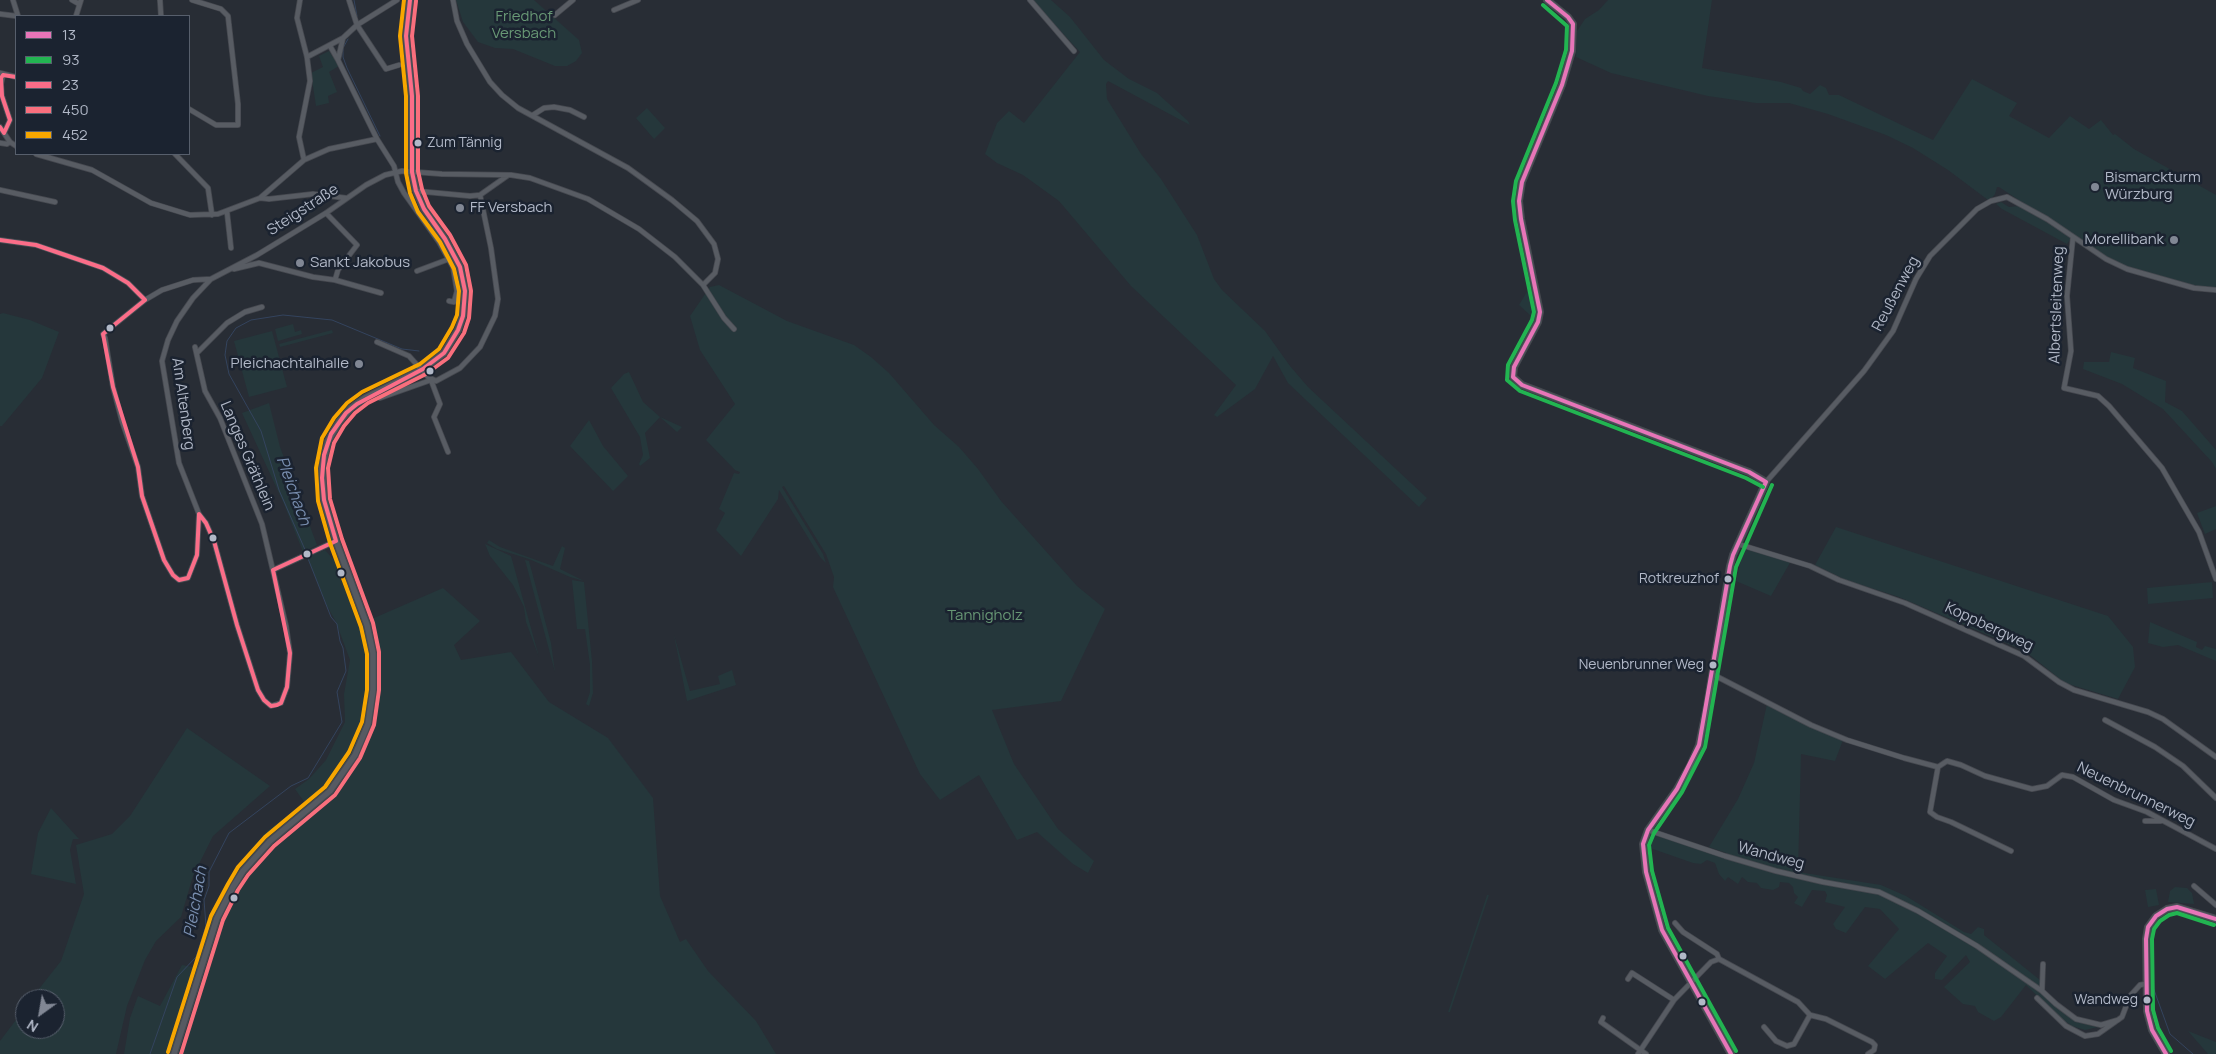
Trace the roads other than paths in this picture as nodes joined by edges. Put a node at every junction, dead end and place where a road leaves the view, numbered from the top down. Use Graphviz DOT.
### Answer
graph roads {
  1 [pos="13,0"];
  2 [pos="72,0"];
  3 [pos="160,0"];
  4 [pos="192,0"];
  5 [pos="300,0"];
  6 [pos="349,0"];
  7 [pos="388,0"];
  8 [pos="397,0"];
  9 [pos="410,0"];
  10 [pos="453,0"];
  11 [pos="573,0"];
  12 [pos="638,0"];
  13 [pos="1030,0"];
  14 [pos="1547,0"];
  15 [pos="80,2"];
  16 [pos="390,6"];
  17 [pos="614,10"];
  18 [pos="0,14"];
  19 [pos="17,15"];
  20 [pos="76,15"];
  21 [pos="161,15"];
  22 [pos="555,15"];
  23 [pos="15,16"];
  24 [pos="357,25"];
  25 [pos="342,38"];
  26 [pos="330,46"];
  27 [pos="1074,51"];
  28 [pos="307,57"];
  29 [pos="338,60"];
  30 [pos="398,65"];
  31 [pos="2,74"];
  32 [pos="15,77"];
  33 [pos="1,96"];
  34 [pos="190,110"];
  35 [pos="533,115"];
  36 [pos="15,117"];
  37 [pos="584,117"];
  38 [pos="10,120"];
  39 [pos="0,127"];
  40 [pos="4,133"];
  41 [pos="377,139"];
  42 [pos="10,142"];
  43 [pos="0,143"];
  44 [pos="15,145"];
  45 [pos="39,155"];
  46 [pos="176,155"];
  47 [pos="304,160"];
  48 [pos="395,172"];
  49 [pos="412,172"];
  50 [pos="508,176"];
  51 [pos="0,190"];
  52 [pos="416,191"];
  53 [pos="480,195"];
  54 [pos="260,198"];
  55 [pos="346,198"];
  56 [pos="55,202"];
  57 [pos="227,212"];
  58 [pos="326,213"];
  59 [pos="212,215"];
  60 [pos="2072,237"];
  61 [pos="0,240"];
  62 [pos="231,248"];
  63 [pos="449,259"];
  64 [pos="227,270"];
  65 [pos="417,271"];
  66 [pos="211,279"];
  67 [pos="335,280"];
  68 [pos="703,285"];
  69 [pos="2216,290"];
  70 [pos="381,293"];
  71 [pos="145,300"];
  72 [pos="449,301"];
  73 [pos="262,307"];
  74 [pos="734,330"];
  75 [pos="377,342"];
  76 [pos="195,347"];
  77 [pos="197,353"];
  78 [pos="422,370"];
  79 [pos="431,380"];
  80 [pos="379,395"];
  81 [pos="448,452"];
  82 [pos="1766,482"];
  83 [pos="199,514"];
  84 [pos="336,541"];
  85 [pos="1738,544"];
  86 [pos="274,570"];
  87 [pos="2216,579"];
  88 [pos="233,610"];
  89 [pos="1712,674"];
  90 [pos="2104,720"];
  91 [pos="2216,757"];
  92 [pos="1938,767"];
  93 [pos="2216,798"];
  94 [pos="2164,820"];
  95 [pos="2145,821"];
  96 [pos="1648,830"];
  97 [pos="2216,849"];
  98 [pos="2011,851"];
  99 [pos="2194,886"];
  100 [pos="2216,905"];
  101 [pos="2216,919"];
  102 [pos="1675,922"];
  103 [pos="1719,959"];
  104 [pos="2043,964"];
  105 [pos="1628,979"];
  106 [pos="1691,983"];
  107 [pos="2145,984"];
  108 [pos="2042,991"];
  109 [pos="2037,998"];
  110 [pos="1674,1000"];
  111 [pos="1810,1015"];
  112 [pos="1603,1018"];
  113 [pos="2118,1020"];
  114 [pos="1764,1027"];
  115 [pos="1639,1052"];
  116 [pos="174,1054"];
  117 [pos="1646,1054"];
  118 [pos="1731,1054"];
  119 [pos="1868,1054"];
  120 [pos="2166,1054"];
  1 -- 19 [label="street"];
  2 -- 15 [label="street"];
  3 -- 21 [label="street"];
  4 -- 34 [label="street"];
  5 -- 28 [label="street"];
  6 -- 24 [label="street"];
  7 -- 16 [label="street"];
  8 -- 16 [label="street"];
  9 -- 49 [label="street"];
  10 -- 35 [label="street"];
  11 -- 22 [label="street"];
  12 -- 17 [label="street"];
  13 -- 27 [label="street"];
  14 -- 82 [label="street"];
  15 -- 20 [label="street"];
  16 -- 24 [label="street"];
  18 -- 23 [label="street"];
  24 -- 25 [label="street"];
  24 -- 30 [label="street"];
  25 -- 26 [label="street"];
  25 -- 29 [label="street"];
  26 -- 28 [label="street"];
  26 -- 29 [label="street"];
  28 -- 47 [label="street"];
  29 -- 41 [label="street"];
  31 -- 32 [label="street"];
  31 -- 33 [label="street"];
  33 -- 38 [label="street"];
  35 -- 37 [label="street"];
  35 -- 68 [label="street"];
  36 -- 38 [label="street"];
  38 -- 40 [label="street"];
  39 -- 40 [label="street"];
  40 -- 42 [label="street"];
  41 -- 47 [label="street"];
  41 -- 48 [label="street"];
  42 -- 43 [label="street"];
  42 -- 44 [label="street"];
  45 -- 59 [label="street"];
  46 -- 59 [label="street"];
  47 -- 54 [label="street"];
  48 -- 49 [label="street, Steigstraße"];
  48 -- 55 [label="street, Steigstraße"];
  48 -- 63 [label="street"];
  49 -- 50 [label="street"];
  49 -- 52 [label="street"];
  50 -- 53 [label="street"];
  50 -- 68 [label="street"];
  51 -- 56 [label="street"];
  52 -- 53 [label="street"];
  52 -- 78 [label="street"];
  53 -- 79 [label="street"];
  54 -- 55 [label="street"];
  54 -- 57 [label="street"];
  55 -- 58 [label="street, Steigstraße"];
  57 -- 59 [label="street"];
  57 -- 62 [label="street"];
  58 -- 64 [label="street, Steigstraße"];
  58 -- 67 [label="street"];
  60 -- 69 [label="street, Reußenweg"];
  60 -- 82 [label="street, Reußenweg"];
  60 -- 87 [label="street, Albertsleitenweg"];
  61 -- 71 [label="street"];
  63 -- 65 [label="street"];
  63 -- 72 [label="street"];
  64 -- 66 [label="street, Steigstraße"];
  64 -- 67 [label="street"];
  66 -- 71 [label="street"];
  66 -- 83 [label="street, Am Altenberg"];
  67 -- 70 [label="street"];
  68 -- 74 [label="street"];
  71 -- 83 [label="street, Am Altenberg"];
  73 -- 77 [label="street"];
  75 -- 78 [label="street"];
  76 -- 77 [label="street, Langes Gräthlein"];
  77 -- 86 [label="street, Langes Gräthlein"];
  78 -- 79 [label="street"];
  78 -- 80 [label="street"];
  79 -- 80 [label="street"];
  79 -- 81 [label="street"];
  80 -- 84 [label="street"];
  82 -- 85 [label="street"];
  83 -- 88 [label="street, Am Altenberg"];
  84 -- 86 [label="street"];
  84 -- 116 [label="street"];
  85 -- 89 [label="street"];
  85 -- 91 [label="street, Koppbergweg"];
  86 -- 88 [label="street, Langes Gräthlein"];
  89 -- 92 [label="street, Neuenbrunnerweg"];
  89 -- 96 [label="street"];
  90 -- 93 [label="street"];
  92 -- 94 [label="street, Neuenbrunnerweg"];
  92 -- 98 [label="street"];
  94 -- 95 [label="street"];
  94 -- 97 [label="street, Neuenbrunnerweg"];
  96 -- 106 [label="street"];
  96 -- 108 [label="street, Wandweg"];
  99 -- 100 [label="street"];
  101 -- 107 [label="street"];
  102 -- 103 [label="street"];
  103 -- 106 [label="street"];
  103 -- 111 [label="street"];
  104 -- 108 [label="street"];
  105 -- 110 [label="street"];
  106 -- 110 [label="street"];
  106 -- 118 [label="street"];
  107 -- 113 [label="street"];
  107 -- 120 [label="street"];
  108 -- 113 [label="street, Wandweg"];
  109 -- 113 [label="street"];
  110 -- 115 [label="street"];
  111 -- 114 [label="street"];
  111 -- 119 [label="street"];
  112 -- 115 [label="street"];
  115 -- 117 [label="street"];
}
